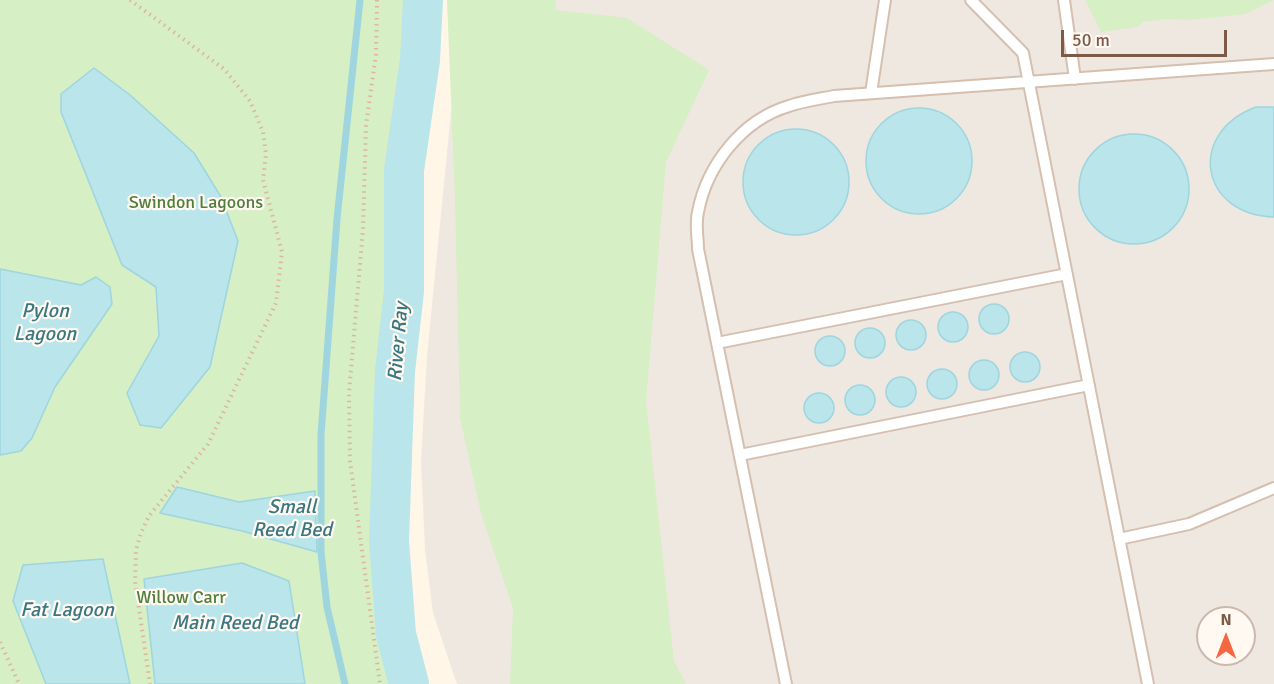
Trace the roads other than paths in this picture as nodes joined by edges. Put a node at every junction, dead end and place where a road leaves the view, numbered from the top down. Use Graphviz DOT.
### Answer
graph roads {
  1 [pos="885,0"];
  2 [pos="971,0"];
  3 [pos="1064,0"];
  4 [pos="1274,64"];
  5 [pos="1075,79"];
  6 [pos="1029,82"];
  7 [pos="871,93"];
  8 [pos="1067,274"];
  9 [pos="717,343"];
  10 [pos="1089,385"];
  11 [pos="740,455"];
  12 [pos="1274,488"];
  13 [pos="1119,539"];
  14 [pos="786,684"];
  15 [pos="1148,684"];
  1 -- 7 [label="lane"];
  2 -- 6 [label="lane"];
  3 -- 5 [label="lane"];
  4 -- 5 [label="lane"];
  5 -- 6 [label="lane"];
  6 -- 7 [label="lane"];
  6 -- 8 [label="lane"];
  7 -- 9 [label="lane"];
  8 -- 9 [label="lane"];
  8 -- 10 [label="lane"];
  9 -- 11 [label="lane"];
  10 -- 11 [label="lane"];
  10 -- 13 [label="lane"];
  11 -- 14 [label="lane"];
  12 -- 13 [label="lane"];
  13 -- 15 [label="lane"];
}
